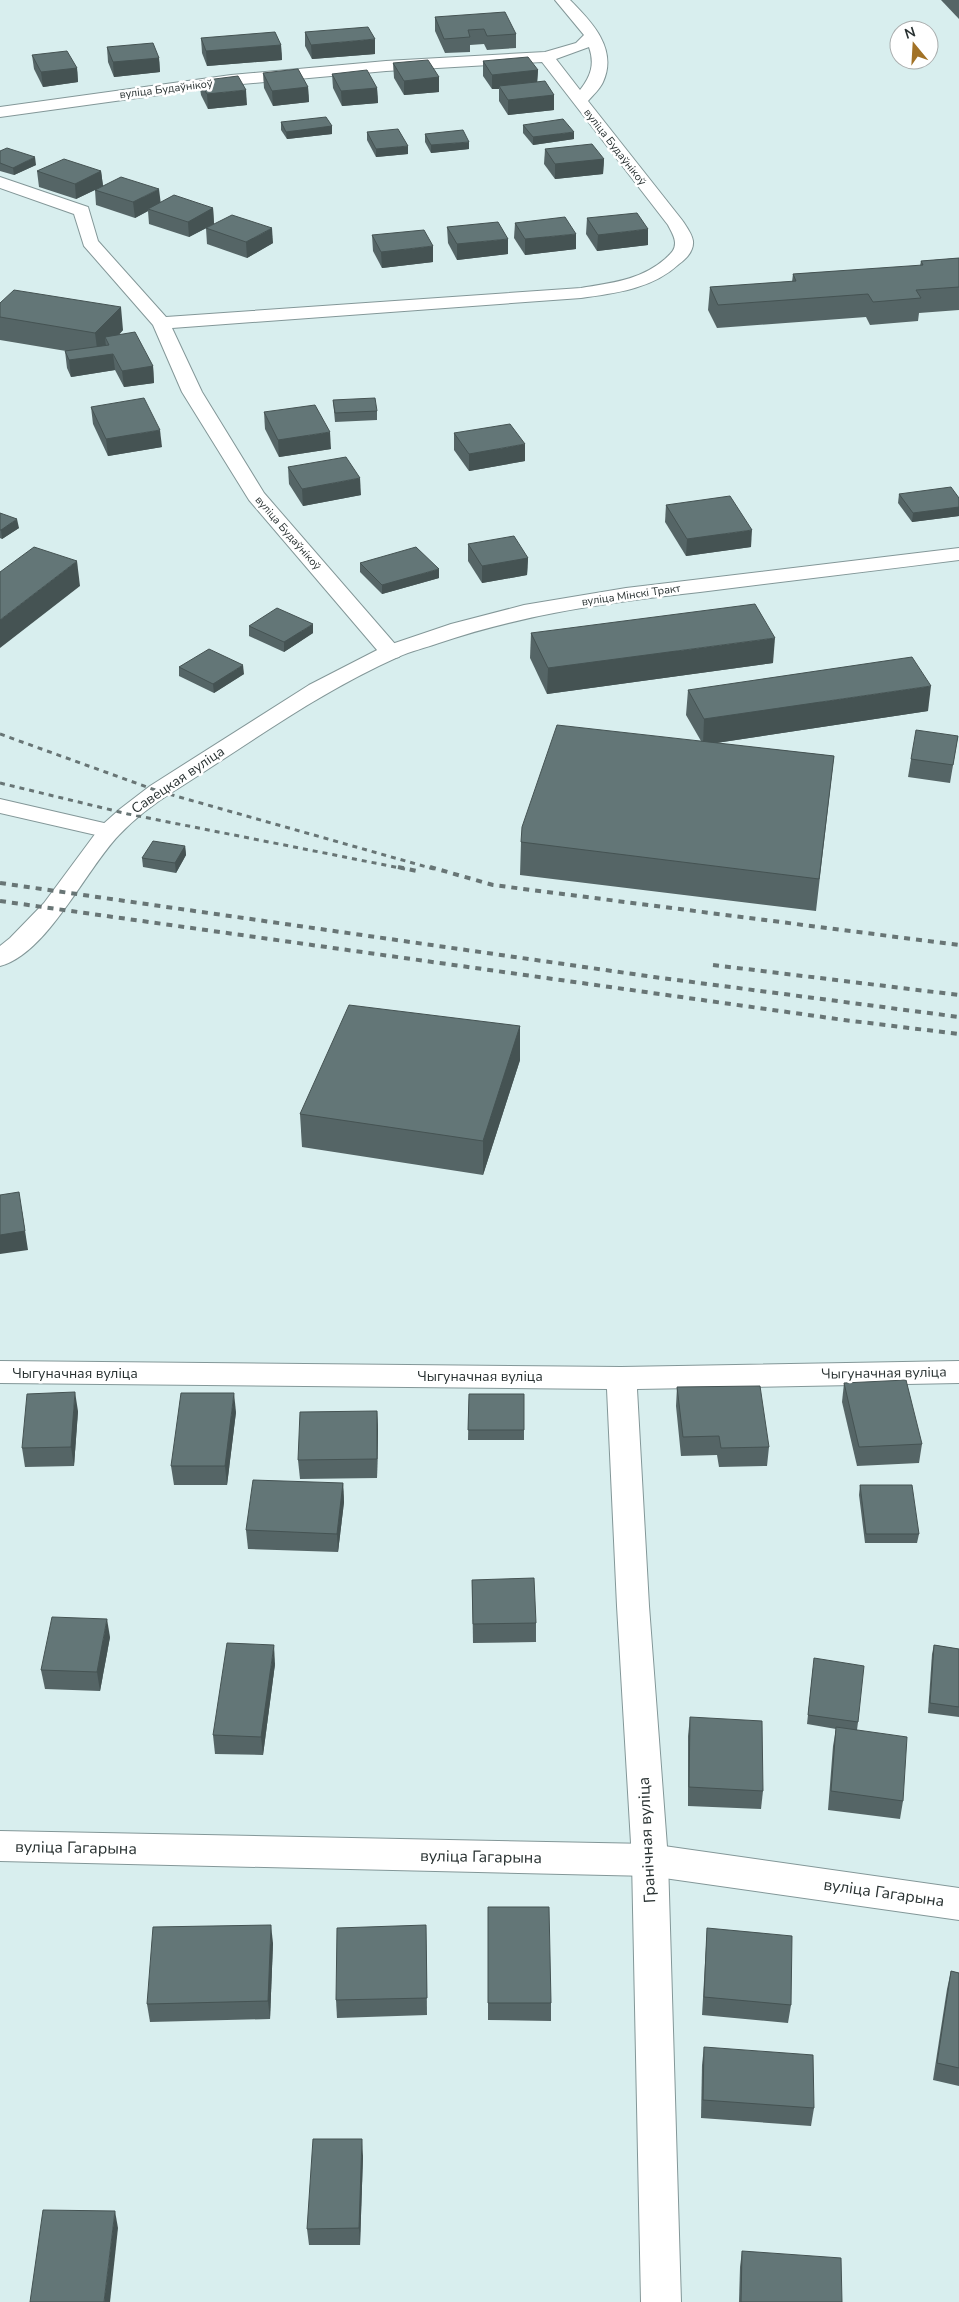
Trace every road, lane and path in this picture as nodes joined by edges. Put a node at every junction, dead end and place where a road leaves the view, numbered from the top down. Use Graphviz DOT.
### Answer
graph roads {
  1 [pos="562,0"];
  2 [pos="592,36"];
  3 [pos="546,57"];
  4 [pos="580,101"];
  5 [pos="0,112"];
  6 [pos="0,182"];
  7 [pos="161,323"];
  8 [pos="959,554"];
  9 [pos="391,652"];
  10 [pos="316,690"];
  11 [pos="0,806"];
  12 [pos="109,831"];
  13 [pos="0,958"];
  14 [pos="0,1372"];
  15 [pos="959,1372"];
  16 [pos="621,1378"];
  17 [pos="0,1846"];
  18 [pos="650,1860"];
  19 [pos="959,1904"];
  20 [pos="661,2302"];
  1 -- 2 [label="street"];
  2 -- 3 [label="street"];
  2 -- 4 [label="street"];
  3 -- 4 [label="street, вуліца Будаўнікоў"];
  3 -- 5 [label="street, вуліца Будаўнікоў"];
  4 -- 7 [label="street, вуліца Будаўнікоў"];
  6 -- 7 [label="street, вуліца Будаўнікоў"];
  7 -- 9 [label="street, вуліца Будаўнікоў"];
  8 -- 9 [label="street, вуліца Мінскі Тракт"];
  9 -- 10 [label="street, вуліца Мінскі Тракт"];
  10 -- 12 [label="street, Савецкая вуліца"];
  11 -- 12 [label="street"];
  12 -- 13 [label="street, Савецкая вуліца"];
  14 -- 16 [label="street, Чыгуначная вуліца"];
  15 -- 16 [label="street, Чыгуначная вуліца"];
  16 -- 18 [label="street, Гранічная вуліца"];
  17 -- 18 [label="street, вуліца Гагарына"];
  18 -- 19 [label="street, вуліца Гагарына"];
  18 -- 20 [label="street, Гранічная вуліца"];
}
